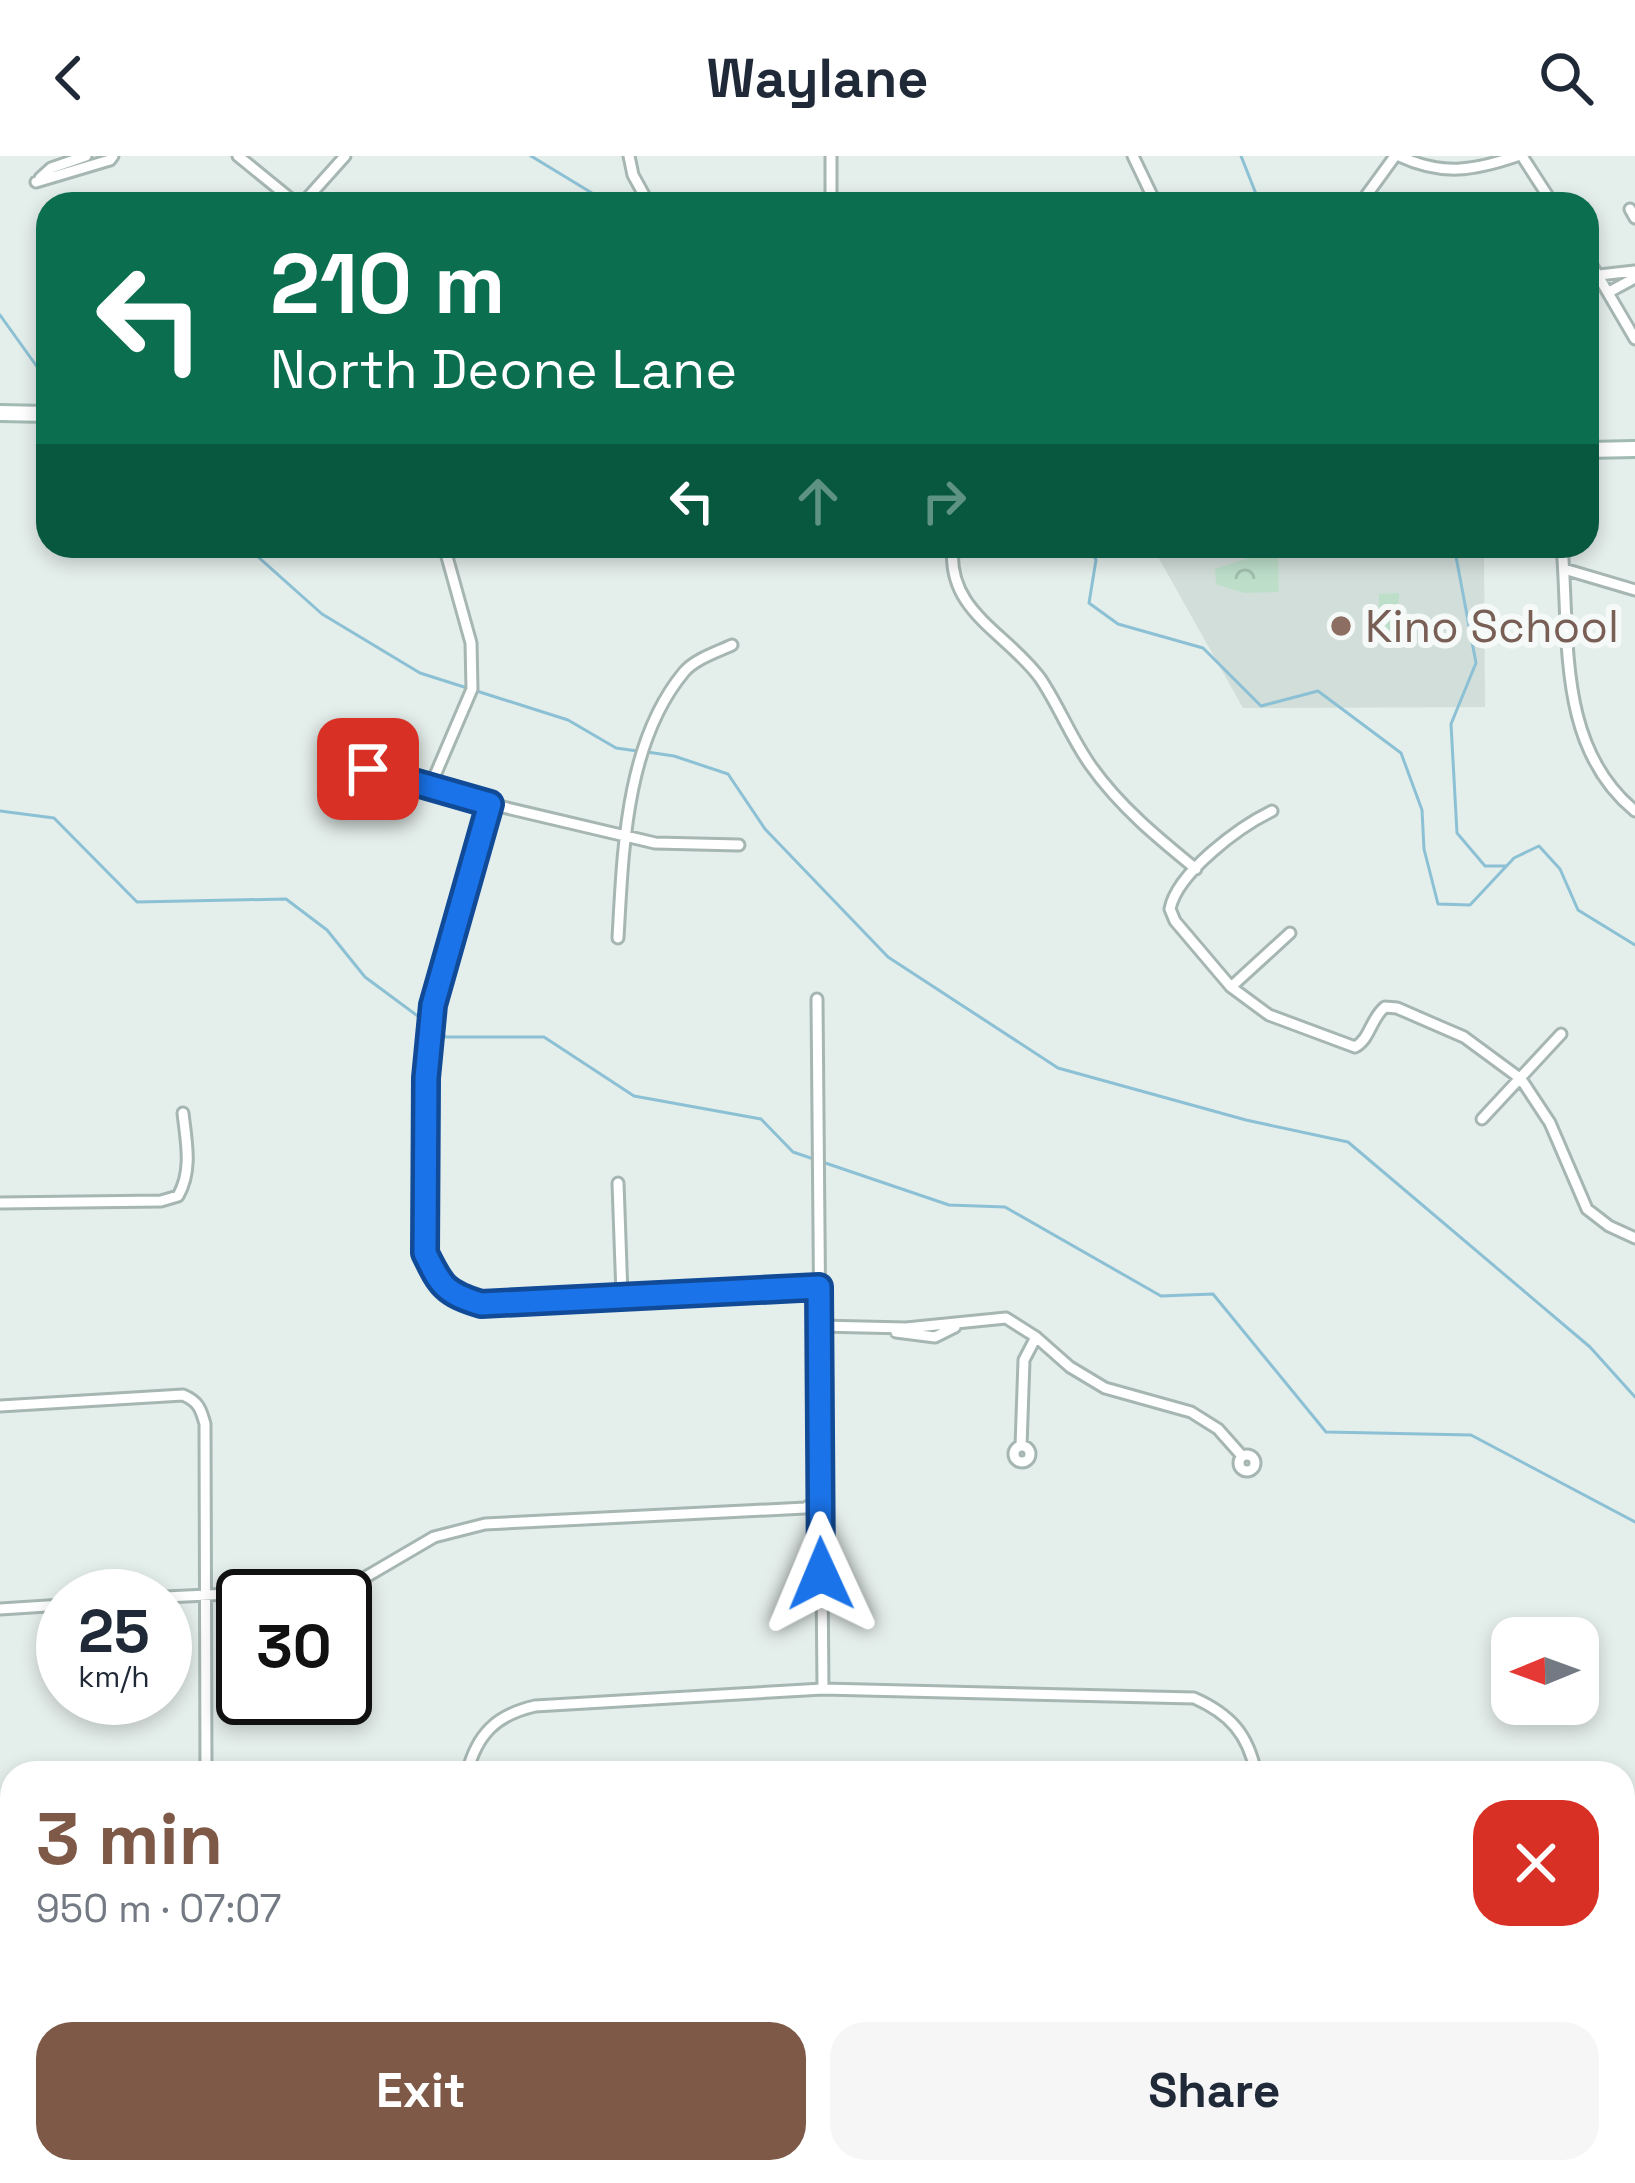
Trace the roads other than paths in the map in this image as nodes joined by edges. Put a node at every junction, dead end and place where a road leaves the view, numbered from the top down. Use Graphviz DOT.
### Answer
graph roads {
  1 [pos="86,156"];
  2 [pos="113,156"];
  3 [pos="238,156"];
  4 [pos="345,156"];
  5 [pos="628,156"];
  6 [pos="831,156"];
  7 [pos="1133,156"];
  8 [pos="1397,156"];
  9 [pos="1519,156"];
  10 [pos="284,192"];
  11 [pos="310,192"];
  12 [pos="642,192"];
  13 [pos="831,192"];
  14 [pos="1150,192"];
  15 [pos="1369,192"];
  16 [pos="1544,192"];
  17 [pos="1635,274"];
  18 [pos="1599,275"];
  19 [pos="1609,292"];
  20 [pos="1635,339"];
  21 [pos="0,413"];
  22 [pos="36,414"];
  23 [pos="1635,449"];
  24 [pos="1599,450"];
  25 [pos="447,558"];
  26 [pos="952,558"];
  27 [pos="1563,558"];
  28 [pos="1564,569"];
  29 [pos="1635,590"];
  30 [pos="732,645"];
  31 [pos="336,760"];
  32 [pos="430,787"];
  33 [pos="490,804"];
  34 [pos="1272,811"];
  35 [pos="1635,811"];
  36 [pos="624,836"];
  37 [pos="739,845"];
  38 [pos="1196,869"];
  39 [pos="1289,933"];
  40 [pos="618,938"];
  41 [pos="1231,987"];
  42 [pos="817,999"];
  43 [pos="1561,1034"];
  44 [pos="1521,1079"];
  45 [pos="183,1113"];
  46 [pos="1482,1119"];
  47 [pos="619,1183"];
  48 [pos="0,1204"];
  49 [pos="1635,1238"];
  50 [pos="819,1287"];
  51 [pos="622,1295"];
  52 [pos="820,1326"];
  53 [pos="1036,1337"];
  54 [pos="0,1406"];
  55 [pos="1022,1446"];
  56 [pos="1242,1456"];
  57 [pos="819,1500"];
  58 [pos="206,1594"];
  59 [pos="192,1595"];
  60 [pos="36,1606"];
  61 [pos="0,1609"];
  62 [pos="823,1689"];
  63 [pos="206,1761"];
  64 [pos="471,1761"];
  65 [pos="1254,1761"];
  1 -- 2 [label="street"];
  3 -- 10 [label="street"];
  4 -- 11 [label="street"];
  5 -- 12 [label="street"];
  6 -- 13 [label="street"];
  7 -- 14 [label="street"];
  8 -- 9 [label="street"];
  8 -- 15 [label="street"];
  9 -- 16 [label="street"];
  17 -- 18 [label="street"];
  17 -- 19 [label="street"];
  18 -- 19 [label="street"];
  19 -- 20 [label="street"];
  21 -- 22 [label="main road"];
  23 -- 24 [label="main road"];
  25 -- 32 [label="street"];
  26 -- 38 [label="street"];
  27 -- 28 [label="street"];
  28 -- 29 [label="street"];
  28 -- 35 [label="street"];
  30 -- 36 [label="street"];
  31 -- 32 [label="street"];
  32 -- 33 [label="street"];
  33 -- 36 [label="street"];
  33 -- 51 [label="street"];
  34 -- 38 [label="street"];
  36 -- 37 [label="street"];
  36 -- 40 [label="street"];
  38 -- 41 [label="street"];
  39 -- 41 [label="street"];
  41 -- 44 [label="street"];
  42 -- 50 [label="street"];
  43 -- 44 [label="street"];
  44 -- 46 [label="street"];
  44 -- 49 [label="street"];
  45 -- 48 [label="street"];
  47 -- 51 [label="street"];
  50 -- 51 [label="street"];
  50 -- 52 [label="street"];
  52 -- 53 [label="street"];
  52 -- 57 [label="street"];
  53 -- 55 [label="street"];
  53 -- 56 [label="street"];
  54 -- 58 [label="street"];
  57 -- 58 [label="street"];
  57 -- 62 [label="street"];
  58 -- 59 [label="street"];
  58 -- 63 [label="street"];
  60 -- 61 [label="street"];
  62 -- 64 [label="street"];
  62 -- 65 [label="street"];
}
